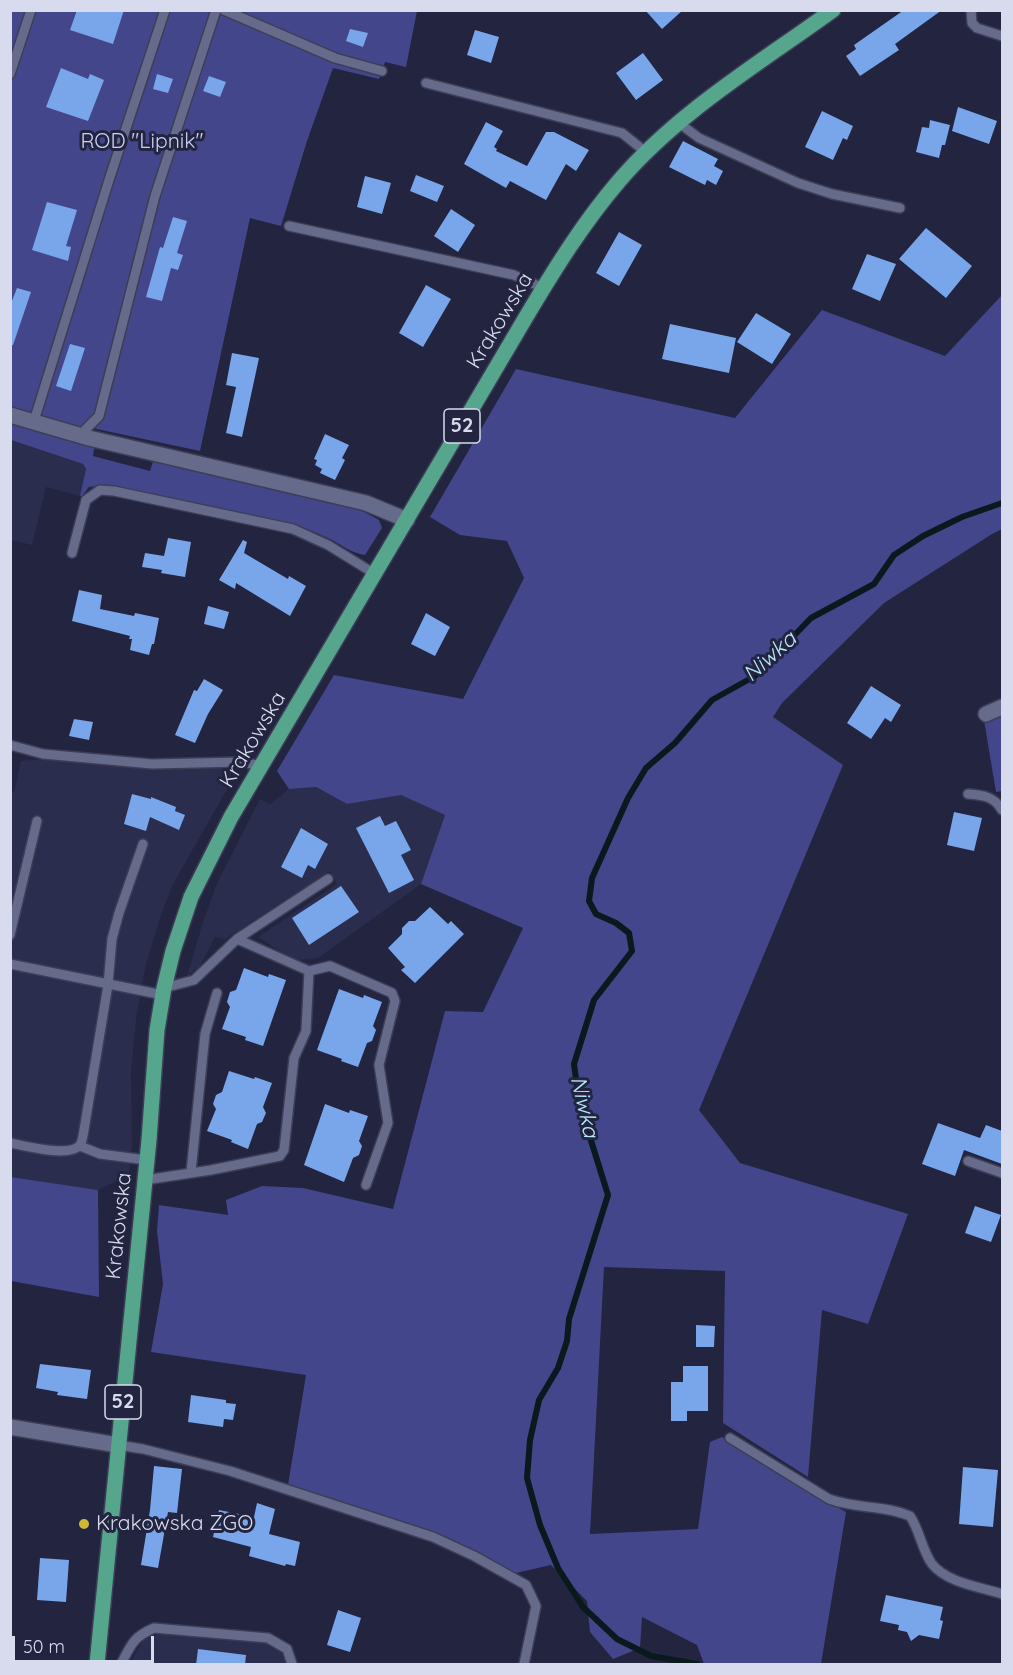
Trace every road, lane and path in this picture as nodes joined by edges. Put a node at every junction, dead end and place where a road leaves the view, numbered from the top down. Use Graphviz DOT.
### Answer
graph roads {
  1 [pos="31,10"];
  2 [pos="165,10"];
  3 [pos="216,10"];
  4 [pos="224,10"];
  5 [pos="833,10"];
  6 [pos="971,10"];
  7 [pos="1002,36"];
  8 [pos="382,71"];
  9 [pos="10,74"];
  10 [pos="426,83"];
  11 [pos="679,123"];
  12 [pos="647,153"];
  13 [pos="900,208"];
  14 [pos="289,226"];
  15 [pos="543,288"];
  16 [pos="10,415"];
  17 [pos="34,422"];
  18 [pos="80,435"];
  19 [pos="407,520"];
  20 [pos="72,553"];
  21 [pos="375,574"];
  22 [pos="1002,707"];
  23 [pos="986,714"];
  24 [pos="10,744"];
  25 [pos="262,766"];
  26 [pos="968,794"];
  27 [pos="1002,810"];
  28 [pos="37,821"];
  29 [pos="143,844"];
  30 [pos="328,879"];
  31 [pos="10,935"];
  32 [pos="237,939"];
  33 [pos="10,963"];
  34 [pos="309,972"];
  35 [pos="108,985"];
  36 [pos="163,992"];
  37 [pos="217,993"];
  38 [pos="10,1143"];
  39 [pos="80,1146"];
  40 [pos="147,1160"];
  41 [pos="968,1161"];
  42 [pos="191,1172"];
  43 [pos="1002,1173"];
  44 [pos="145,1180"];
  45 [pos="366,1185"];
  46 [pos="10,1427"];
  47 [pos="730,1438"];
  48 [pos="118,1445"];
  49 [pos="1002,1594"];
  50 [pos="97,1665"];
  51 [pos="121,1665"];
  52 [pos="292,1665"];
  53 [pos="524,1665"];
  1 -- 9 [label="lane"];
  2 -- 17 [label="lane"];
  3 -- 18 [label="lane"];
  4 -- 8 [label="lane"];
  5 -- 11 [label="main road, Krakowska / 52"];
  6 -- 7 [label="lane"];
  10 -- 12 [label="lane"];
  11 -- 12 [label="main road, Krakowska / 52"];
  11 -- 13 [label="lane"];
  12 -- 15 [label="main road, Krakowska / 52"];
  14 -- 15 [label="lane"];
  15 -- 19 [label="main road, Krakowska / 52"];
  16 -- 17 [label="street"];
  17 -- 18 [label="street"];
  18 -- 19 [label="street"];
  19 -- 21 [label="main road, Krakowska / 52"];
  20 -- 21 [label="lane"];
  21 -- 25 [label="main road, Krakowska / 52"];
  22 -- 23 [label="street"];
  24 -- 25 [label="lane"];
  25 -- 36 [label="main road, Krakowska / 52"];
  26 -- 27 [label="lane"];
  28 -- 31 [label="lane"];
  29 -- 35 [label="lane"];
  30 -- 32 [label="lane"];
  32 -- 34 [label="lane"];
  32 -- 36 [label="lane"];
  33 -- 35 [label="lane"];
  34 -- 42 [label="lane"];
  34 -- 45 [label="lane"];
  35 -- 36 [label="lane"];
  35 -- 39 [label="lane"];
  36 -- 40 [label="main road, Krakowska / 52"];
  37 -- 42 [label="lane"];
  38 -- 39 [label="lane"];
  39 -- 40 [label="lane"];
  40 -- 44 [label="main road, Krakowska / 52"];
  41 -- 43 [label="lane"];
  42 -- 44 [label="lane"];
  44 -- 48 [label="main road, Krakowska / 52"];
  46 -- 48 [label="street"];
  47 -- 49 [label="lane"];
  48 -- 50 [label="main road, Krakowska / 52"];
  48 -- 53 [label="lane"];
  51 -- 52 [label="lane"];
}
